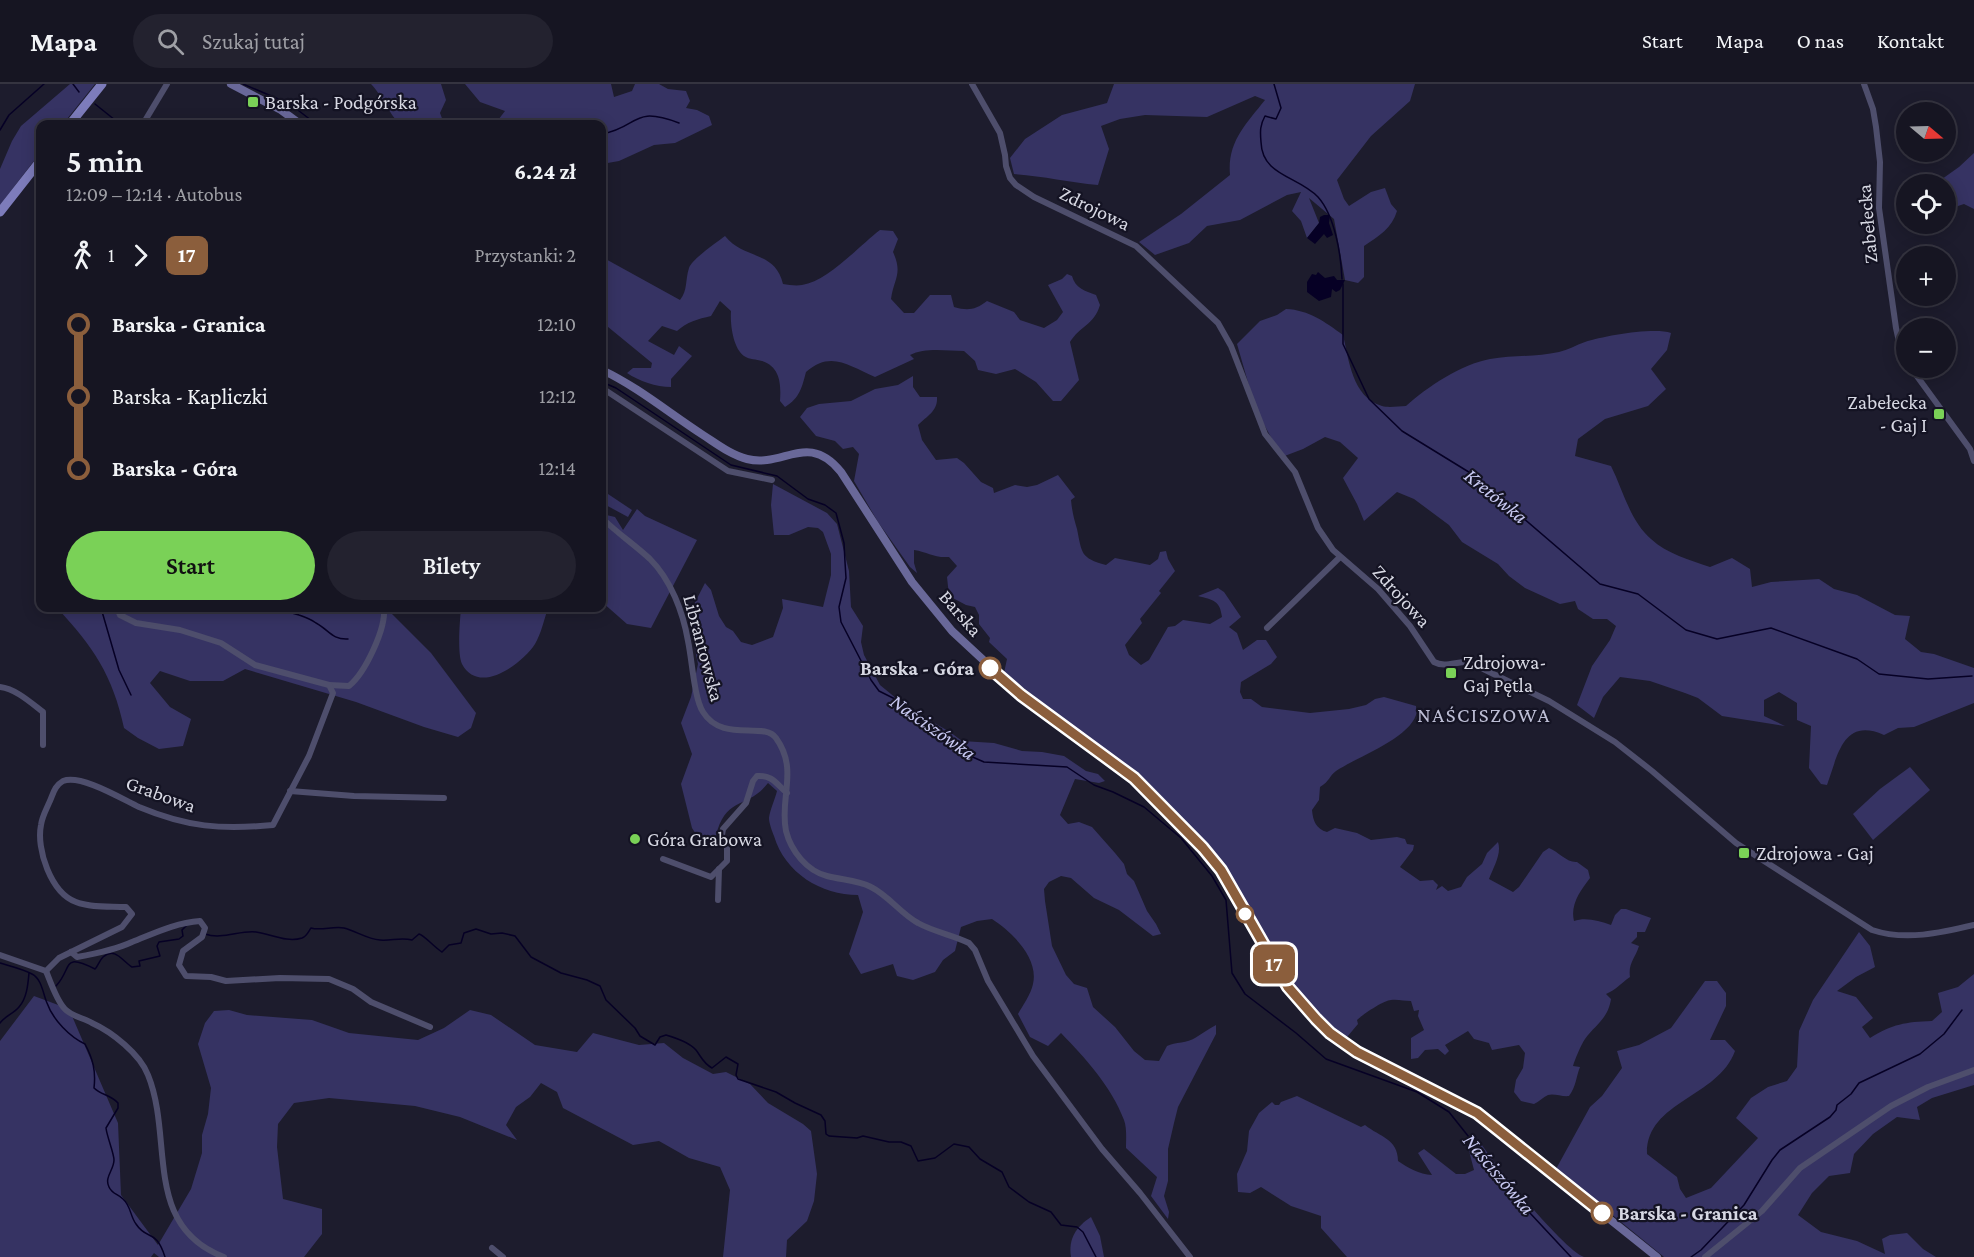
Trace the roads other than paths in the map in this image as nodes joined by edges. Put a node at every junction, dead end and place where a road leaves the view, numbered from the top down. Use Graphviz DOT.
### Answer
graph roads {
  1 [pos="102,84"];
  2 [pos="167,84"];
  3 [pos="231,84"];
  4 [pos="972,84"];
  5 [pos="1864,84"];
  6 [pos="73,120"];
  7 [pos="145,120"];
  8 [pos="294,120"];
  9 [pos="36,166"];
  10 [pos="0,212"];
  11 [pos="1896,328"];
  12 [pos="606,372"];
  13 [pos="1918,378"];
  14 [pos="606,391"];
  15 [pos="1974,461"];
  16 [pos="772,480"];
  17 [pos="606,521"];
  18 [pos="1340,557"];
  19 [pos="119,612"];
  20 [pos="384,612"];
  21 [pos="1267,628"];
  22 [pos="329,685"];
  23 [pos="0,687"];
  24 [pos="42,746"];
  25 [pos="290,791"];
  26 [pos="787,793"];
  27 [pos="444,798"];
  28 [pos="663,859"];
  29 [pos="719,869"];
  30 [pos="718,900"];
  31 [pos="1974,925"];
  32 [pos="71,952"];
  33 [pos="0,955"];
  34 [pos="48,970"];
  35 [pos="430,1027"];
  36 [pos="1974,1070"];
  37 [pos="492,1248"];
  38 [pos="224,1257"];
  39 [pos="503,1257"];
  40 [pos="1190,1257"];
  41 [pos="1657,1257"];
  42 [pos="1705,1257"];
  1 -- 6 [label="main road"];
  2 -- 7 [label="street"];
  3 -- 8 [label="street"];
  4 -- 18 [label="street, Zdrojowa"];
  5 -- 11 [label="street, Zabełecka"];
  9 -- 10 [label="main road"];
  12 -- 41 [label="street, Barska"];
  13 -- 15 [label="street"];
  14 -- 16 [label="street"];
  17 -- 26 [label="street, Librantowska"];
  18 -- 21 [label="street"];
  18 -- 31 [label="street, Zdrojowa"];
  19 -- 22 [label="street"];
  20 -- 22 [label="street"];
  22 -- 25 [label="street, Grabowa"];
  23 -- 24 [label="street"];
  25 -- 27 [label="street"];
  25 -- 32 [label="street, Grabowa"];
  26 -- 29 [label="street"];
  26 -- 40 [label="street, Librantowska"];
  28 -- 29 [label="street"];
  29 -- 30 [label="street"];
  32 -- 34 [label="street, Grabowa"];
  32 -- 35 [label="street"];
  33 -- 34 [label="street"];
  34 -- 38 [label="street"];
  36 -- 42 [label="street"];
  37 -- 39 [label="street"];
}
